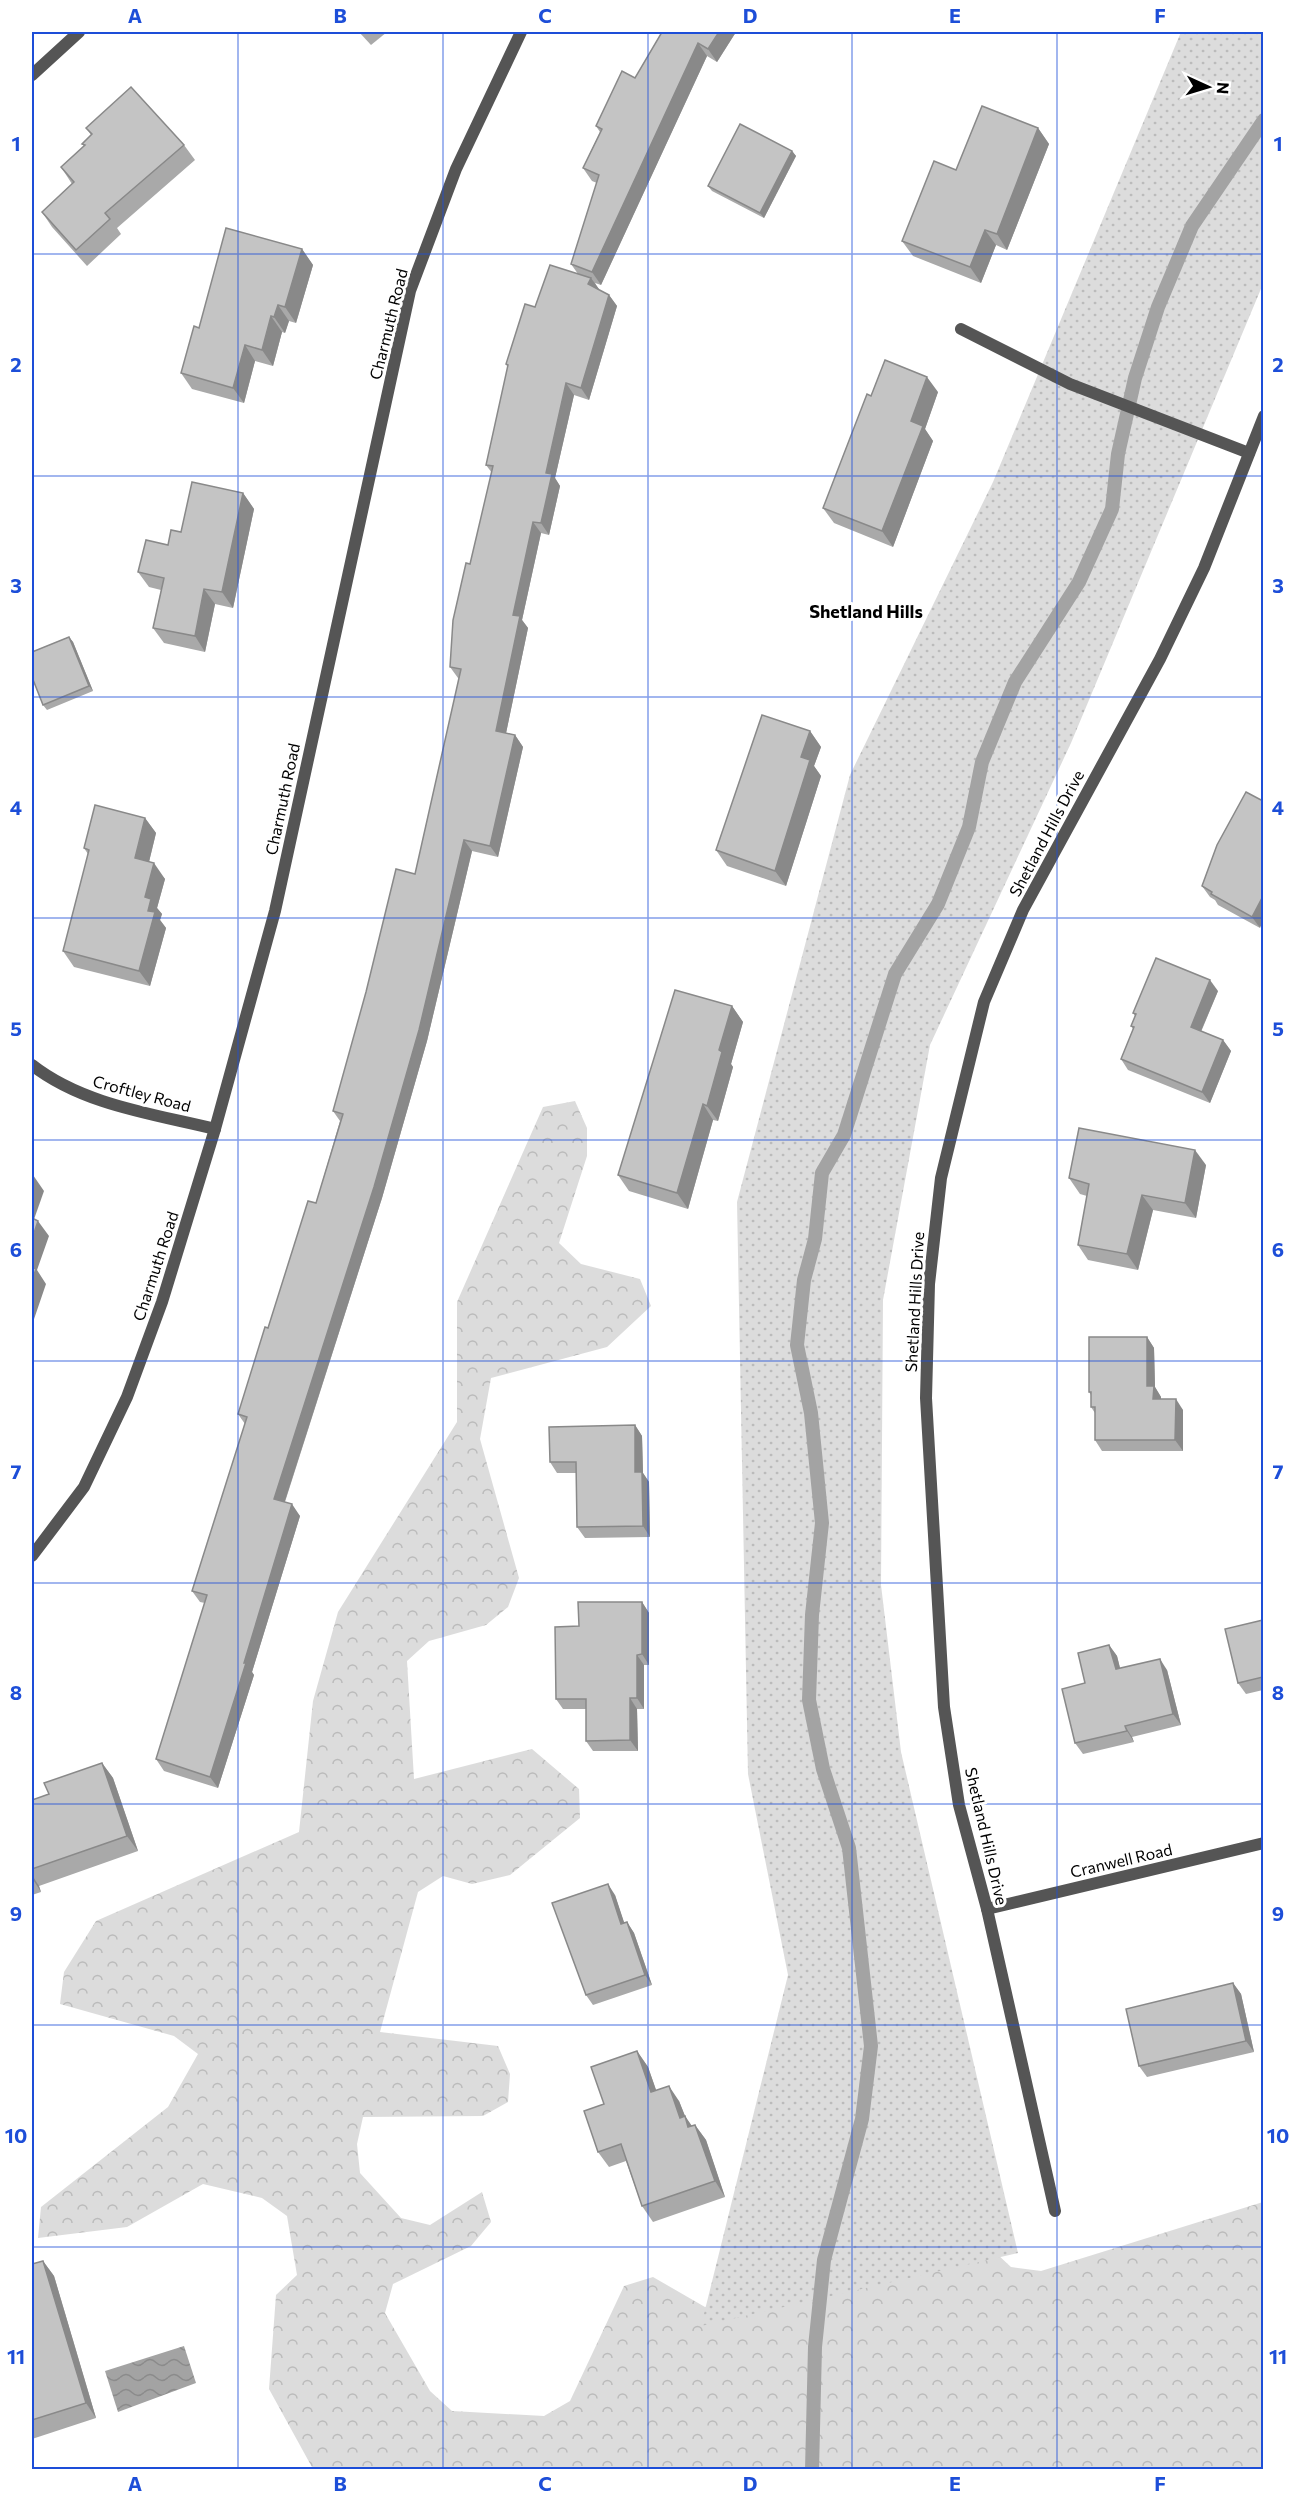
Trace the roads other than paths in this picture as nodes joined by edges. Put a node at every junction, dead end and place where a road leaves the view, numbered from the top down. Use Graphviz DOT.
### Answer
graph roads {
  1 [pos="79,32"];
  2 [pos="521,32"];
  3 [pos="32,75"];
  4 [pos="962,329"];
  5 [pos="1263,416"];
  6 [pos="1249,453"];
  7 [pos="32,1065"];
  8 [pos="215,1129"];
  9 [pos="32,1556"];
  10 [pos="1263,1843"];
  11 [pos="987,1909"];
  12 [pos="1055,2211"];
  1 -- 3 [label="street"];
  2 -- 8 [label="street, Charmuth Road"];
  4 -- 6 [label="street"];
  5 -- 6 [label="street, Shetland Hills Drive"];
  6 -- 11 [label="street, Shetland Hills Drive"];
  7 -- 8 [label="street, Croftley Road"];
  8 -- 9 [label="street, Charmuth Road"];
  10 -- 11 [label="street, Cranwell Road"];
  11 -- 12 [label="street, Shetland Hills Drive"];
}
